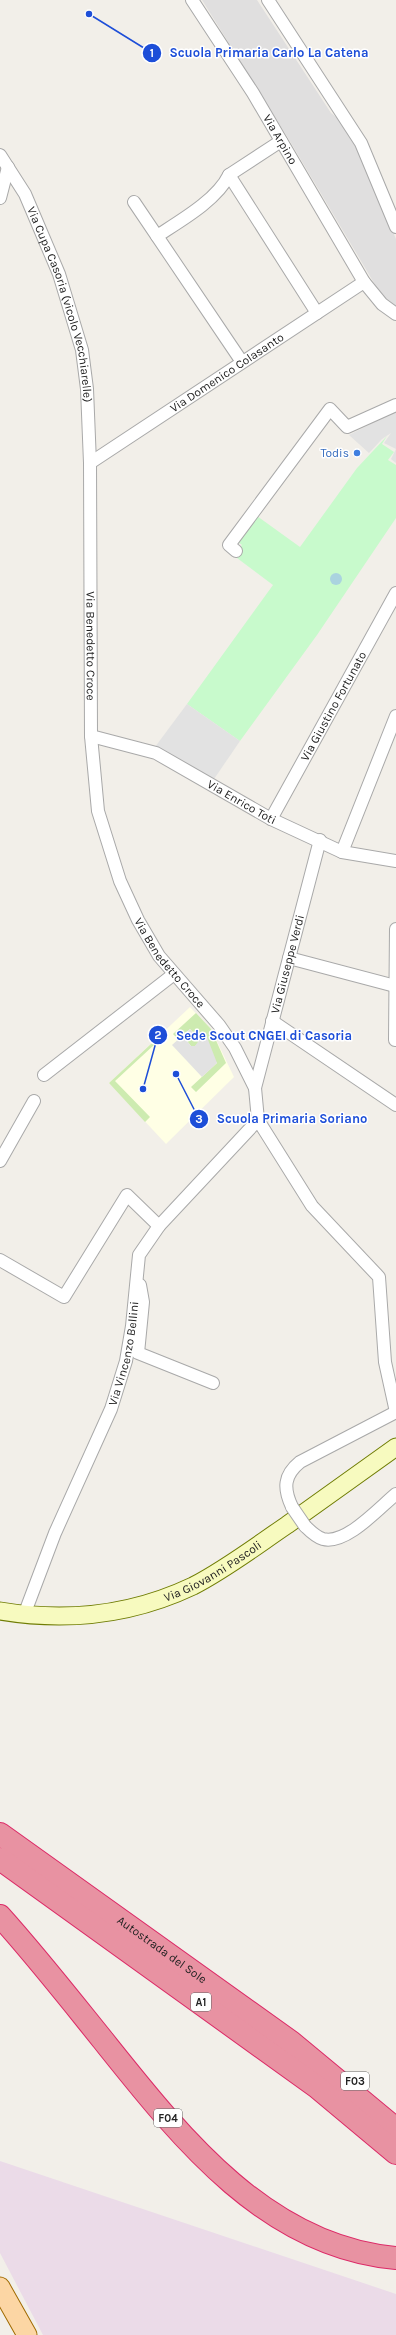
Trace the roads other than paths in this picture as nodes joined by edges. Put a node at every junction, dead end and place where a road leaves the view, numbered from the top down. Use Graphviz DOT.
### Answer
graph roads {
  1 [pos="192,0"];
  2 [pos="268,0"];
  3 [pos="281,141"];
  4 [pos="0,155"];
  5 [pos="8,168"];
  6 [pos="229,175"];
  7 [pos="0,198"];
  8 [pos="134,202"];
  9 [pos="396,227"];
  10 [pos="157,236"];
  11 [pos="364,282"];
  12 [pos="317,313"];
  13 [pos="396,314"];
  14 [pos="242,362"];
  15 [pos="396,405"];
  16 [pos="90,463"];
  17 [pos="236,551"];
  18 [pos="396,593"];
  19 [pos="396,716"];
  20 [pos="91,736"];
  21 [pos="271,819"];
  22 [pos="320,840"];
  23 [pos="342,852"];
  24 [pos="396,862"];
  25 [pos="396,929"];
  26 [pos="290,958"];
  27 [pos="174,974"];
  28 [pos="395,986"];
  29 [pos="272,1021"];
  30 [pos="395,1040"];
  31 [pos="44,1075"];
  32 [pos="255,1088"];
  33 [pos="34,1101"];
  34 [pos="396,1105"];
  35 [pos="258,1120"];
  36 [pos="0,1160"];
  37 [pos="159,1226"];
  38 [pos="0,1260"];
  39 [pos="138,1275"];
  40 [pos="213,1383"];
  41 [pos="396,1412"];
  42 [pos="396,1447"];
  43 [pos="396,1494"];
  44 [pos="0,1611"];
  45 [pos="24,1615"];
  46 [pos="0,1834"];
  47 [pos="0,1860"];
  48 [pos="0,1916"];
  49 [pos="309,2056"];
  50 [pos="396,2113"];
  51 [pos="396,2129"];
  52 [pos="396,2153"];
  53 [pos="396,2258"];
  54 [pos="1,2297"];
  55 [pos="14,2335"];
  56 [pos="27,2335"];
  1 -- 3 [label="street, Via Arpino"];
  2 -- 9 [label="street"];
  3 -- 6 [label="street"];
  3 -- 11 [label="street, Via Arpino"];
  4 -- 5 [label="street, Via Cupa Casoria (vicolo Vecchiarelle)"];
  5 -- 7 [label="street"];
  5 -- 16 [label="street, Via Cupa Casoria (vicolo Vecchiarelle)"];
  6 -- 10 [label="street"];
  6 -- 12 [label="street"];
  8 -- 10 [label="street"];
  10 -- 14 [label="street"];
  11 -- 12 [label="street, Via Domenico Colasanto"];
  11 -- 13 [label="street, Via Arpino"];
  12 -- 14 [label="street, Via Domenico Colasanto"];
  14 -- 16 [label="street, Via Domenico Colasanto"];
  15 -- 17 [label="street"];
  16 -- 20 [label="street, Via Benedetto Croce"];
  18 -- 21 [label="street, Via Giustino Fortunato"];
  19 -- 23 [label="street"];
  20 -- 21 [label="street, Via Enrico Toti"];
  20 -- 27 [label="street, Via Benedetto Croce"];
  21 -- 22 [label="street, Via Enrico Toti"];
  22 -- 23 [label="street, Via Enrico Toti"];
  22 -- 26 [label="street, Via Giuseppe Verdi"];
  23 -- 24 [label="street, Via Enrico Toti"];
  25 -- 28 [label="street"];
  26 -- 28 [label="street"];
  26 -- 29 [label="street, Via Giuseppe Verdi"];
  27 -- 31 [label="street"];
  27 -- 32 [label="street, Via Benedetto Croce"];
  28 -- 30 [label="street"];
  29 -- 32 [label="street, Via Giuseppe Verdi"];
  29 -- 34 [label="street"];
  32 -- 35 [label="street, Via Benedetto Croce"];
  33 -- 36 [label="street"];
  35 -- 37 [label="street, Via Vincenzo Bellini"];
  35 -- 41 [label="street, Via Benedetto Croce"];
  37 -- 38 [label="street"];
  37 -- 39 [label="street, Via Vincenzo Bellini"];
  39 -- 40 [label="street"];
  39 -- 45 [label="street, Via Vincenzo Bellini"];
  41 -- 43 [label="street, bridge"];
  42 -- 45 [label="street, Via Giovanni Pascoli"];
  44 -- 45 [label="street, Via Giovanni Pascoli"];
  46 -- 49 [label="highway, Autostrada del Sole / A1"];
  47 -- 52 [label="highway, Autostrada del Sole / A1"];
  48 -- 53 [label="highway, F04"];
  49 -- 50 [label="highway, F03"];
  49 -- 51 [label="highway, Autostrada del Sole / A1"];
  54 -- 55 [label="main road"];
  54 -- 56 [label="main road"];
}
